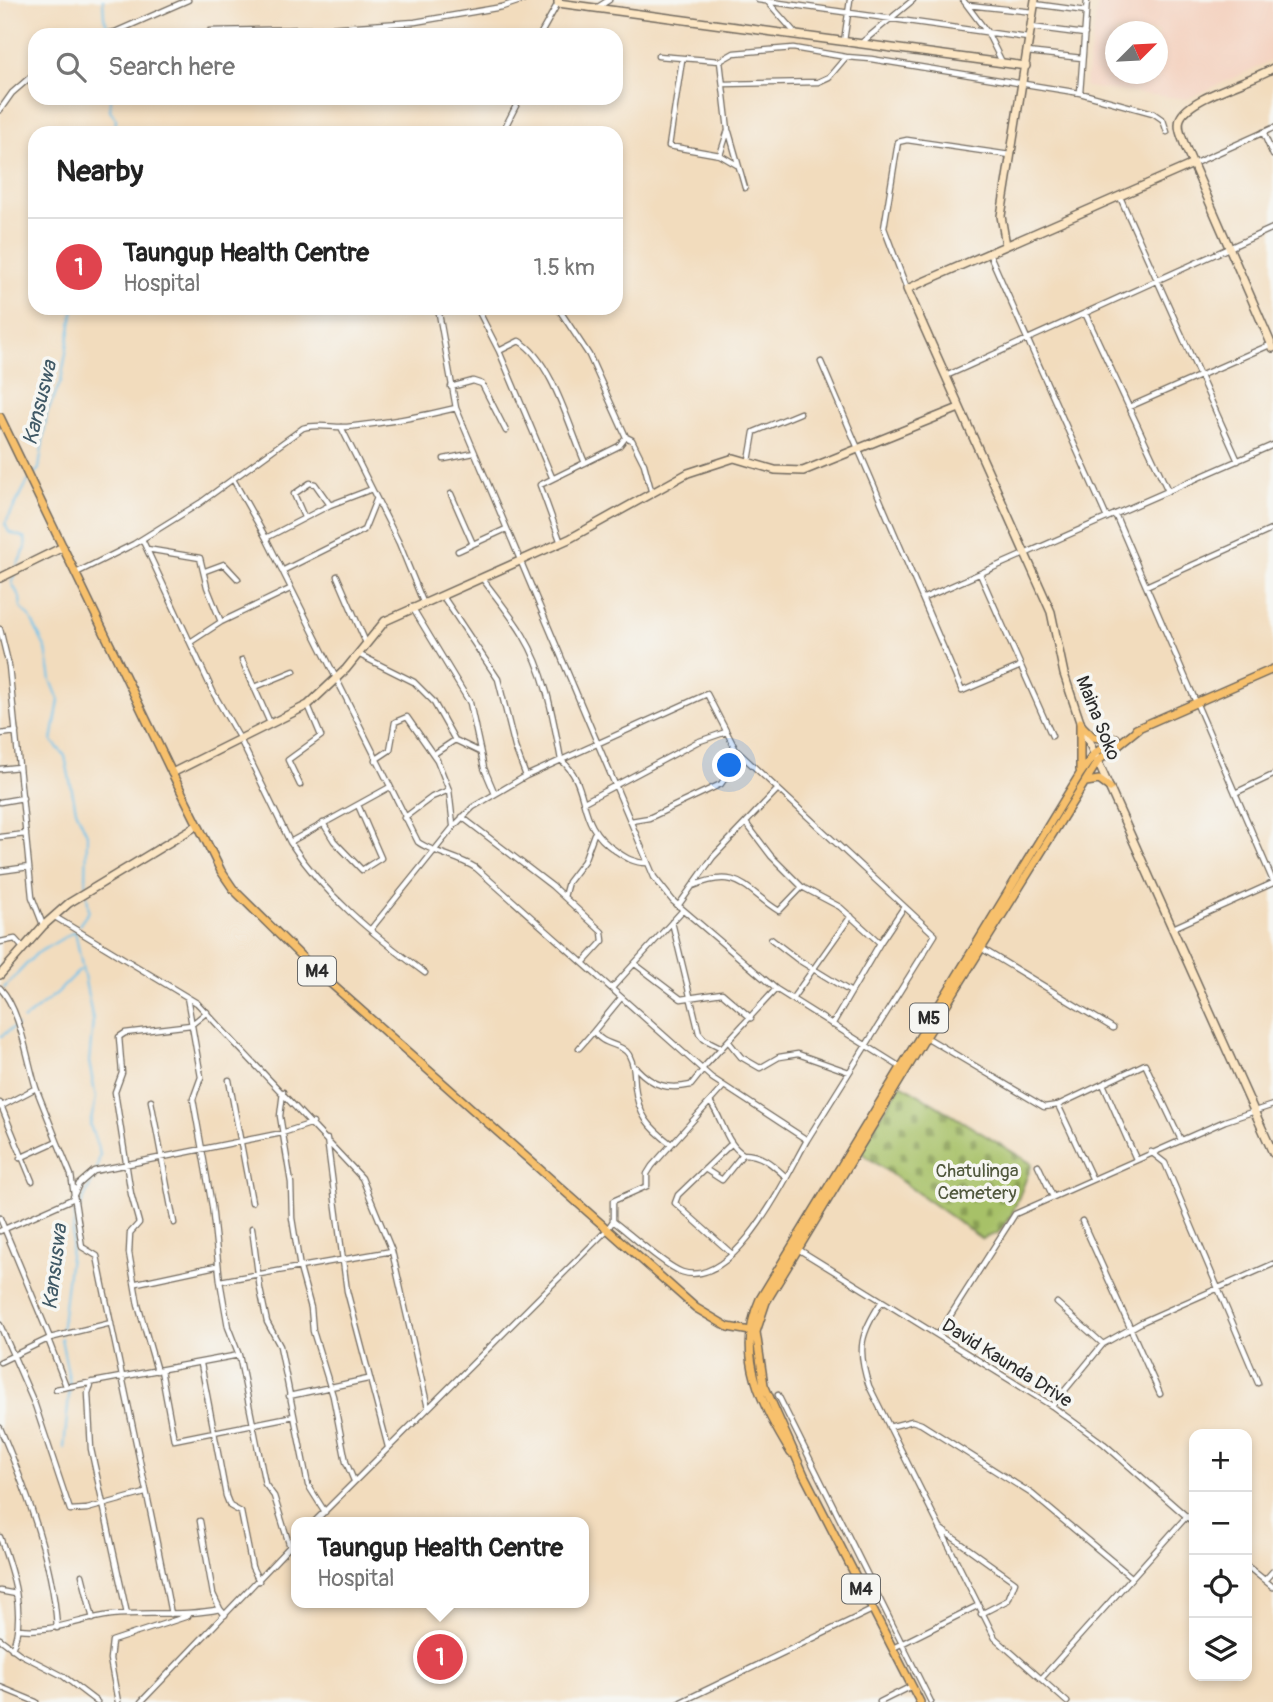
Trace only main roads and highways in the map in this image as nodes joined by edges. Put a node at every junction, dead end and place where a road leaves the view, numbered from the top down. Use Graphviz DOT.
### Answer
graph roads {
  1 [pos="0,416"];
  2 [pos="1273,669"];
  3 [pos="1139,728"];
  4 [pos="1113,740"];
  5 [pos="1096,758"];
  6 [pos="1080,774"];
  7 [pos="1084,784"];
  8 [pos="1110,788"];
  9 [pos="978,947"];
  10 [pos="752,1332"];
  11 [pos="920,1702"];
  1 -- 10 [label="main road, M4"];
  2 -- 3 [label="main road, M5"];
  3 -- 4 [label="main road, M5"];
  3 -- 5 [label="main road, M5"];
  4 -- 5 [label="main road, M5"];
  4 -- 6 [label="main road"];
  5 -- 6 [label="main road, M5"];
  5 -- 7 [label="main road, M5"];
  6 -- 9 [label="main road, M5"];
  7 -- 8 [label="main road"];
  7 -- 9 [label="main road, M5"];
  9 -- 10 [label="main road, M5"];
  10 -- 11 [label="main road, M4"];
}
